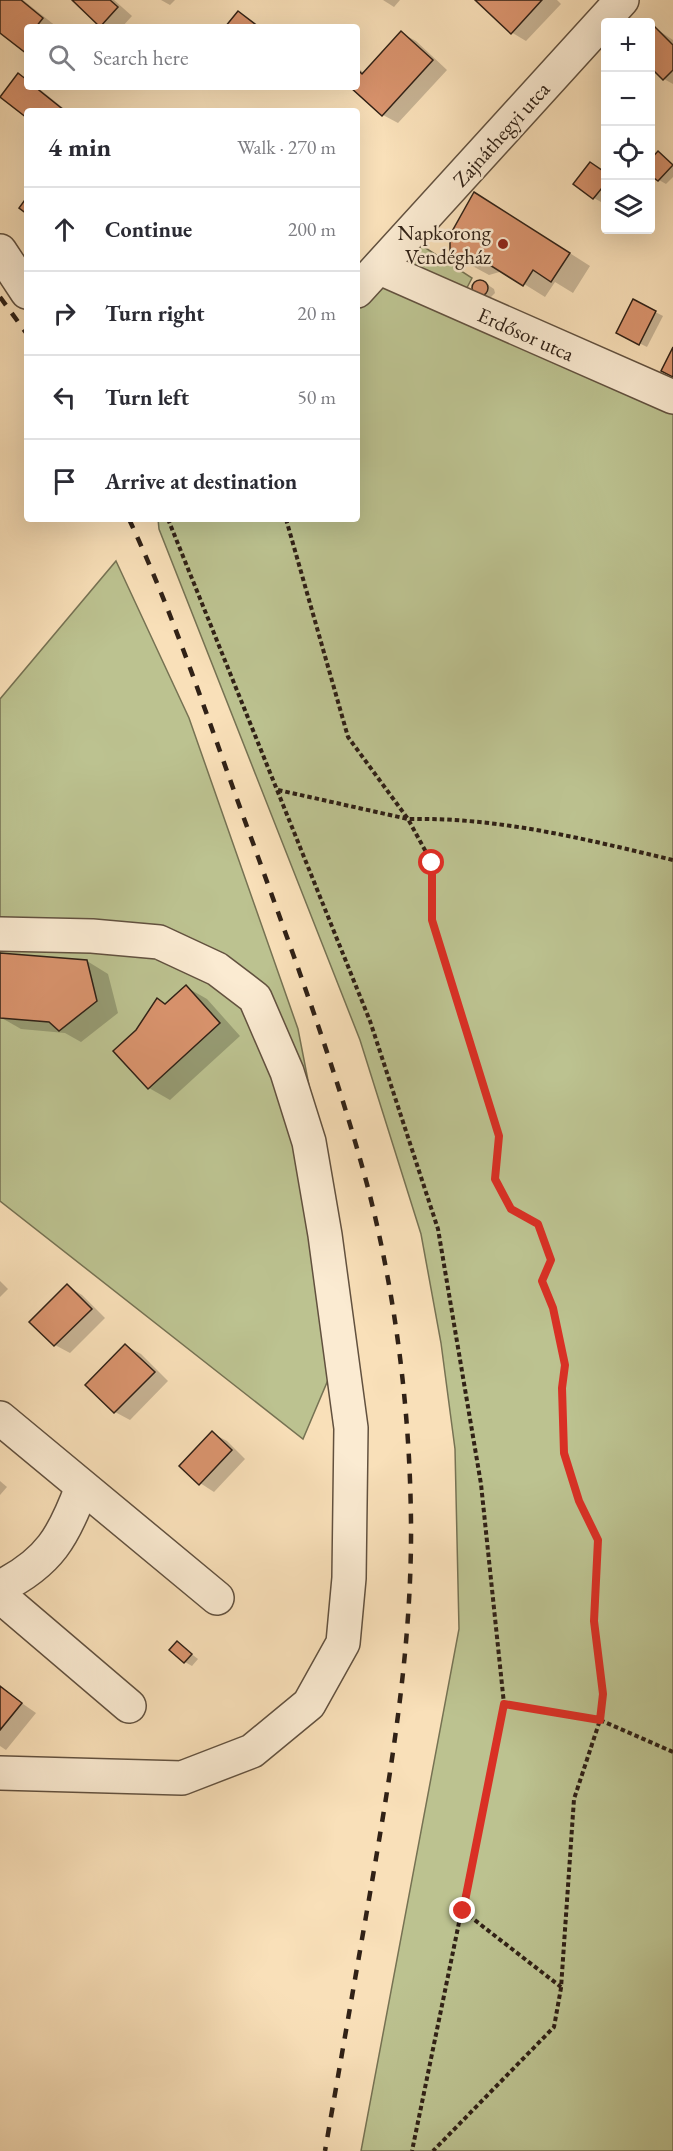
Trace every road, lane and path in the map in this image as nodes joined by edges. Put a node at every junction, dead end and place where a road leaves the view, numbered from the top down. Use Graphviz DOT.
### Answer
graph roads {
  1 [pos="622,0"];
  2 [pos="0,251"];
  3 [pos="368,280"];
  4 [pos="24,287"];
  5 [pos="673,398"];
  6 [pos="169,522"];
  7 [pos="286,522"];
  8 [pos="277,790"];
  9 [pos="408,819"];
  10 [pos="673,860"];
  11 [pos="0,934"];
  12 [pos="0,1418"];
  13 [pos="82,1487"];
  14 [pos="0,1587"];
  15 [pos="0,1596"];
  16 [pos="217,1598"];
  17 [pos="504,1704"];
  18 [pos="129,1707"];
  19 [pos="600,1720"];
  20 [pos="673,1752"];
  21 [pos="0,1773"];
  22 [pos="463,1911"];
  23 [pos="561,1988"];
  24 [pos="412,2151"];
  25 [pos="433,2151"];
  1 -- 3 [label="street, Zajnáthegyi utca"];
  2 -- 4 [label="street"];
  3 -- 5 [label="street, Erdősor utca"];
  6 -- 8 [label="path"];
  7 -- 9 [label="path"];
  8 -- 9 [label="path"];
  8 -- 17 [label="path"];
  9 -- 10 [label="path"];
  9 -- 19 [label="path"];
  11 -- 21 [label="street"];
  12 -- 13 [label="street"];
  13 -- 14 [label="street"];
  13 -- 16 [label="street"];
  15 -- 18 [label="street"];
  17 -- 19 [label="path"];
  17 -- 22 [label="path"];
  19 -- 20 [label="path"];
  19 -- 23 [label="path"];
  22 -- 23 [label="path"];
  22 -- 24 [label="path"];
  23 -- 25 [label="path"];
}
